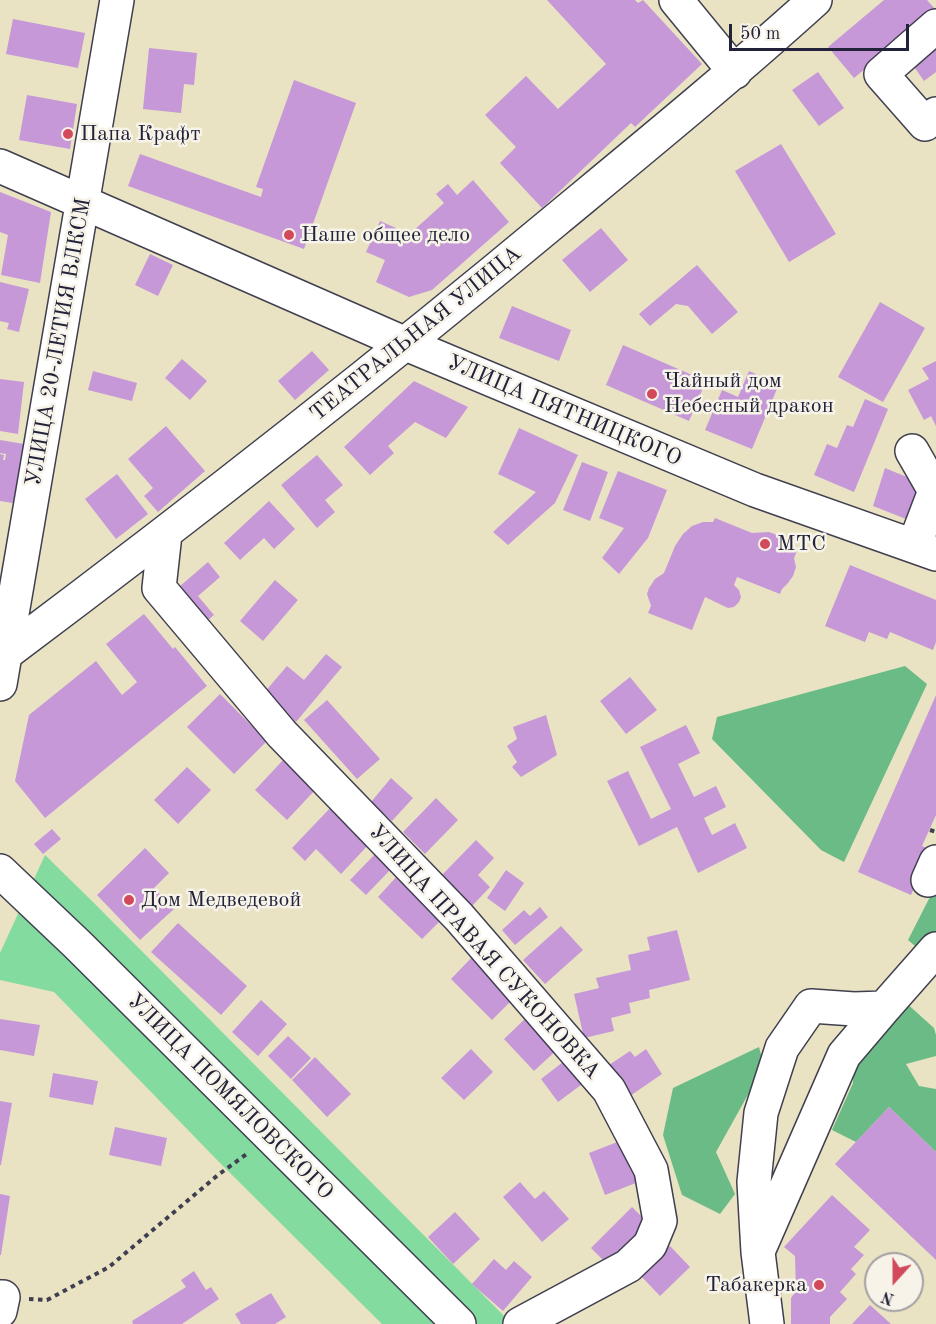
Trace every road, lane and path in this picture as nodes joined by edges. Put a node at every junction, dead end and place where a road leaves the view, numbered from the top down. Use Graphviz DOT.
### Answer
graph roads {
  1 [pos="117,0"];
  2 [pos="676,0"];
  3 [pos="815,0"];
  4 [pos="936,26"];
  5 [pos="735,72"];
  6 [pos="936,114"];
  7 [pos="0,166"];
  8 [pos="84,202"];
  9 [pos="406,344"];
  10 [pos="912,451"];
  11 [pos="165,534"];
  12 [pos="925,550"];
  13 [pos="2,669"];
  14 [pos="930,830"];
  15 [pos="936,832"];
  16 [pos="0,871"];
  17 [pos="936,949"];
  18 [pos="884,1008"];
  19 [pos="271,1137"];
  20 [pos="758,1252"];
  21 [pos="1,1302"];
  22 [pos="459,1324"];
  23 [pos="520,1324"];
  24 [pos="767,1324"];
  1 -- 8 [label="street, УЛИЦА 20-ЛЕТИЯ ВЛКСМ"];
  2 -- 5 [label="street"];
  3 -- 5 [label="street, ТЕАТРАЛЬНАЯ УЛИЦА"];
  4 -- 6 [label="street"];
  5 -- 9 [label="street, ТЕАТРАЛЬНАЯ УЛИЦА"];
  7 -- 8 [label="street, УЛИЦА ПЯТНИЦКОГО"];
  8 -- 9 [label="street, УЛИЦА ПЯТНИЦКОГО"];
  8 -- 13 [label="street, УЛИЦА 20-ЛЕТИЯ ВЛКСМ"];
  9 -- 11 [label="street, ТЕАТРАЛЬНАЯ УЛИЦА"];
  9 -- 12 [label="street, УЛИЦА ПЯТНИЦКОГО"];
  10 -- 12 [label="street"];
  11 -- 13 [label="street, ТЕАТРАЛЬНАЯ УЛИЦА"];
  11 -- 23 [label="street, УЛИЦА ПРАВАЯ СУКОНОВКА"];
  14 -- 15 [label="path"];
  16 -- 19 [label="street, УЛИЦА ПОМЯЛОВСКОГО"];
  17 -- 18 [label="street"];
  18 -- 20 [label="street"];
  18 -- 20 [label="street"];
  19 -- 21 [label="path"];
  19 -- 22 [label="street, УЛИЦА ПОМЯЛОВСКОГО"];
  20 -- 24 [label="street"];
}
